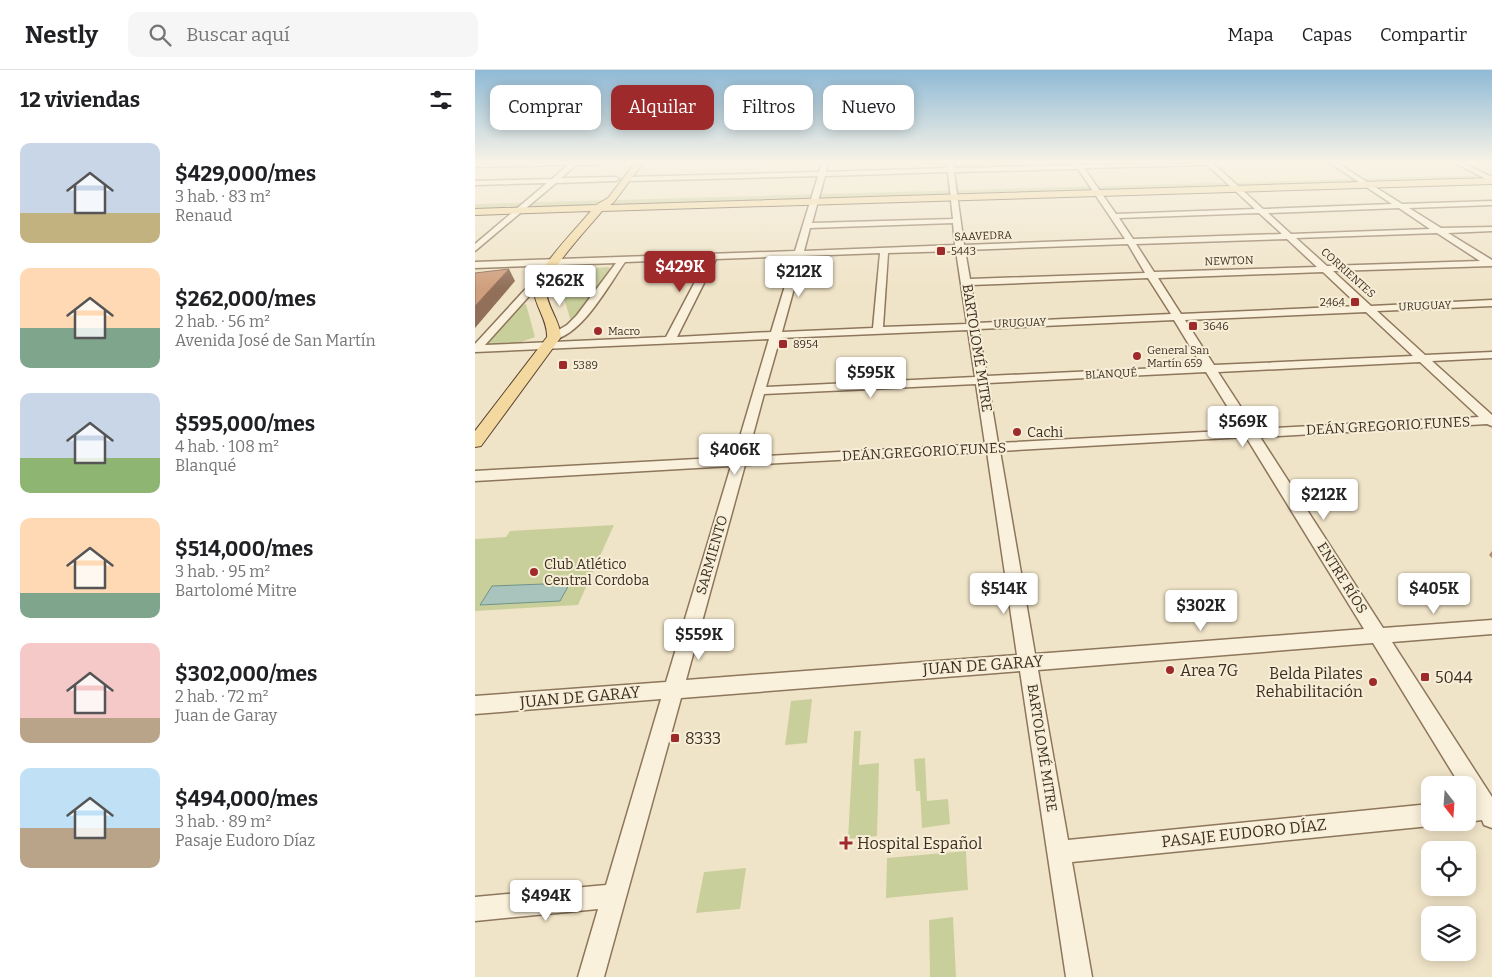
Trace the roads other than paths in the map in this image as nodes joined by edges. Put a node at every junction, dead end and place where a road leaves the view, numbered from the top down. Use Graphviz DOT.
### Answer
graph roads {
  1 [pos="524,205"];
  2 [pos="581,205"];
  3 [pos="598,205"];
  4 [pos="813,205"];
  5 [pos="955,205"];
  6 [pos="1107,205"];
  7 [pos="1256,205"];
  8 [pos="1421,205"];
  9 [pos="1401,206"];
  10 [pos="519,210"];
  11 [pos="1262,211"];
  12 [pos="475,212"];
  13 [pos="1114,216"];
  14 [pos="957,221"];
  15 [pos="807,226"];
  16 [pos="1492,229"];
  17 [pos="1439,231"];
  18 [pos="475,236"];
  19 [pos="489,236"];
  20 [pos="1290,236"];
  21 [pos="1130,242"];
  22 [pos="475,248"];
  23 [pos="961,248"];
  24 [pos="884,251"];
  25 [pos="799,254"];
  26 [pos="713,257"];
  27 [pos="622,260"];
  28 [pos="1491,264"];
  29 [pos="475,265"];
  30 [pos="549,267"];
  31 [pos="1325,269"];
  32 [pos="1151,275"];
  33 [pos="966,282"];
  34 [pos="1492,303"];
  35 [pos="1369,308"];
  36 [pos="1177,316"];
  37 [pos="973,325"];
  38 [pos="878,330"];
  39 [pos="776,335"];
  40 [pos="670,340"];
  41 [pos="551,341"];
  42 [pos="475,349"];
  43 [pos="1492,355"];
  44 [pos="1423,358"];
  45 [pos="1210,369"];
  46 [pos="982,380"];
  47 [pos="760,391"];
  48 [pos="1492,421"];
  49 [pos="1251,434"];
  50 [pos="475,442"];
  51 [pos="993,448"];
  52 [pos="739,462"];
  53 [pos="475,476"];
  54 [pos="1492,626"];
  55 [pos="1377,635"];
  56 [pos="1028,662"];
  57 [pos="674,689"];
  58 [pos="475,705"];
  59 [pos="1482,812"];
  60 [pos="1421,816"];
  61 [pos="1058,852"];
  62 [pos="614,896"];
  63 [pos="475,909"];
  64 [pos="591,977"];
  65 [pos="1079,977"];
  1 -- 10 [label="street"];
  2 -- 10 [label="main road"];
  3 -- 30 [label="main road"];
  4 -- 15 [label="street, SARMIENTO"];
  5 -- 14 [label="street, BARTOLOMÉ MITRE"];
  6 -- 13 [label="street, ENTRE RÍOS"];
  7 -- 11 [label="street, CORRIENTES"];
  8 -- 9 [label="street"];
  9 -- 11 [label="street"];
  9 -- 17 [label="street"];
  10 -- 12 [label="main road"];
  10 -- 19 [label="street"];
  11 -- 13 [label="street"];
  11 -- 20 [label="street, CORRIENTES"];
  13 -- 21 [label="street, ENTRE RÍOS"];
  14 -- 15 [label="street"];
  14 -- 23 [label="street, BARTOLOMÉ MITRE"];
  15 -- 25 [label="street, SARMIENTO"];
  16 -- 17 [label="street, SAAVEDRA"];
  17 -- 20 [label="street, SAAVEDRA"];
  17 -- 28 [label="street"];
  18 -- 19 [label="street"];
  19 -- 22 [label="street"];
  20 -- 21 [label="street, SAAVEDRA"];
  20 -- 31 [label="street, CORRIENTES"];
  21 -- 23 [label="street, SAAVEDRA"];
  21 -- 32 [label="street, ENTRE RÍOS"];
  23 -- 24 [label="street, SAAVEDRA"];
  23 -- 33 [label="street, BARTOLOMÉ MITRE"];
  24 -- 25 [label="street, SAAVEDRA"];
  24 -- 38 [label="street"];
  25 -- 26 [label="street, SAAVEDRA"];
  25 -- 39 [label="street, SARMIENTO"];
  26 -- 27 [label="street, SAAVEDRA"];
  26 -- 40 [label="street"];
  27 -- 30 [label="street, SAAVEDRA"];
  27 -- 41 [label="street"];
  28 -- 31 [label="street, NEWTON"];
  29 -- 30 [label="street, SAAVEDRA"];
  30 -- 41 [label="main road"];
  30 -- 42 [label="street"];
  31 -- 32 [label="street, NEWTON"];
  31 -- 35 [label="street, CORRIENTES"];
  32 -- 33 [label="street, NEWTON"];
  32 -- 36 [label="street, ENTRE RÍOS"];
  33 -- 37 [label="street, BARTOLOMÉ MITRE"];
  34 -- 35 [label="street, URUGUAY"];
  35 -- 36 [label="street, URUGUAY"];
  35 -- 44 [label="street, CORRIENTES"];
  36 -- 37 [label="street, URUGUAY"];
  36 -- 45 [label="street, ENTRE RÍOS"];
  37 -- 38 [label="street, URUGUAY"];
  37 -- 46 [label="street, BARTOLOMÉ MITRE"];
  38 -- 39 [label="street, URUGUAY"];
  39 -- 40 [label="street, URUGUAY"];
  39 -- 47 [label="street, SARMIENTO"];
  40 -- 41 [label="street, URUGUAY"];
  41 -- 42 [label="street, URUGUAY"];
  41 -- 50 [label="main road"];
  43 -- 44 [label="street, BLANQUÉ"];
  44 -- 45 [label="street, BLANQUÉ"];
  44 -- 48 [label="street, CORRIENTES"];
  45 -- 46 [label="street, BLANQUÉ"];
  45 -- 49 [label="street, ENTRE RÍOS"];
  46 -- 47 [label="street, BLANQUÉ"];
  46 -- 51 [label="street, BARTOLOMÉ MITRE"];
  47 -- 52 [label="street, SARMIENTO"];
  48 -- 49 [label="street, DEÁN GREGORIO FUNES"];
  49 -- 51 [label="street, DEÁN GREGORIO FUNES"];
  49 -- 55 [label="street, ENTRE RÍOS"];
  51 -- 52 [label="street, DEÁN GREGORIO FUNES"];
  51 -- 56 [label="street, BARTOLOMÉ MITRE"];
  52 -- 53 [label="street, DEÁN GREGORIO FUNES"];
  52 -- 57 [label="street, SARMIENTO"];
  54 -- 55 [label="street, JUAN DE GARAY"];
  55 -- 56 [label="street, JUAN DE GARAY"];
  55 -- 59 [label="street, ENTRE RÍOS"];
  56 -- 57 [label="street, JUAN DE GARAY"];
  56 -- 61 [label="street, BARTOLOMÉ MITRE"];
  57 -- 58 [label="street, JUAN DE GARAY"];
  57 -- 62 [label="street, SARMIENTO"];
  60 -- 61 [label="street, PASAJE EUDORO DÍAZ"];
  61 -- 65 [label="street, BARTOLOMÉ MITRE"];
  62 -- 63 [label="street"];
  62 -- 64 [label="street, SARMIENTO"];
}
